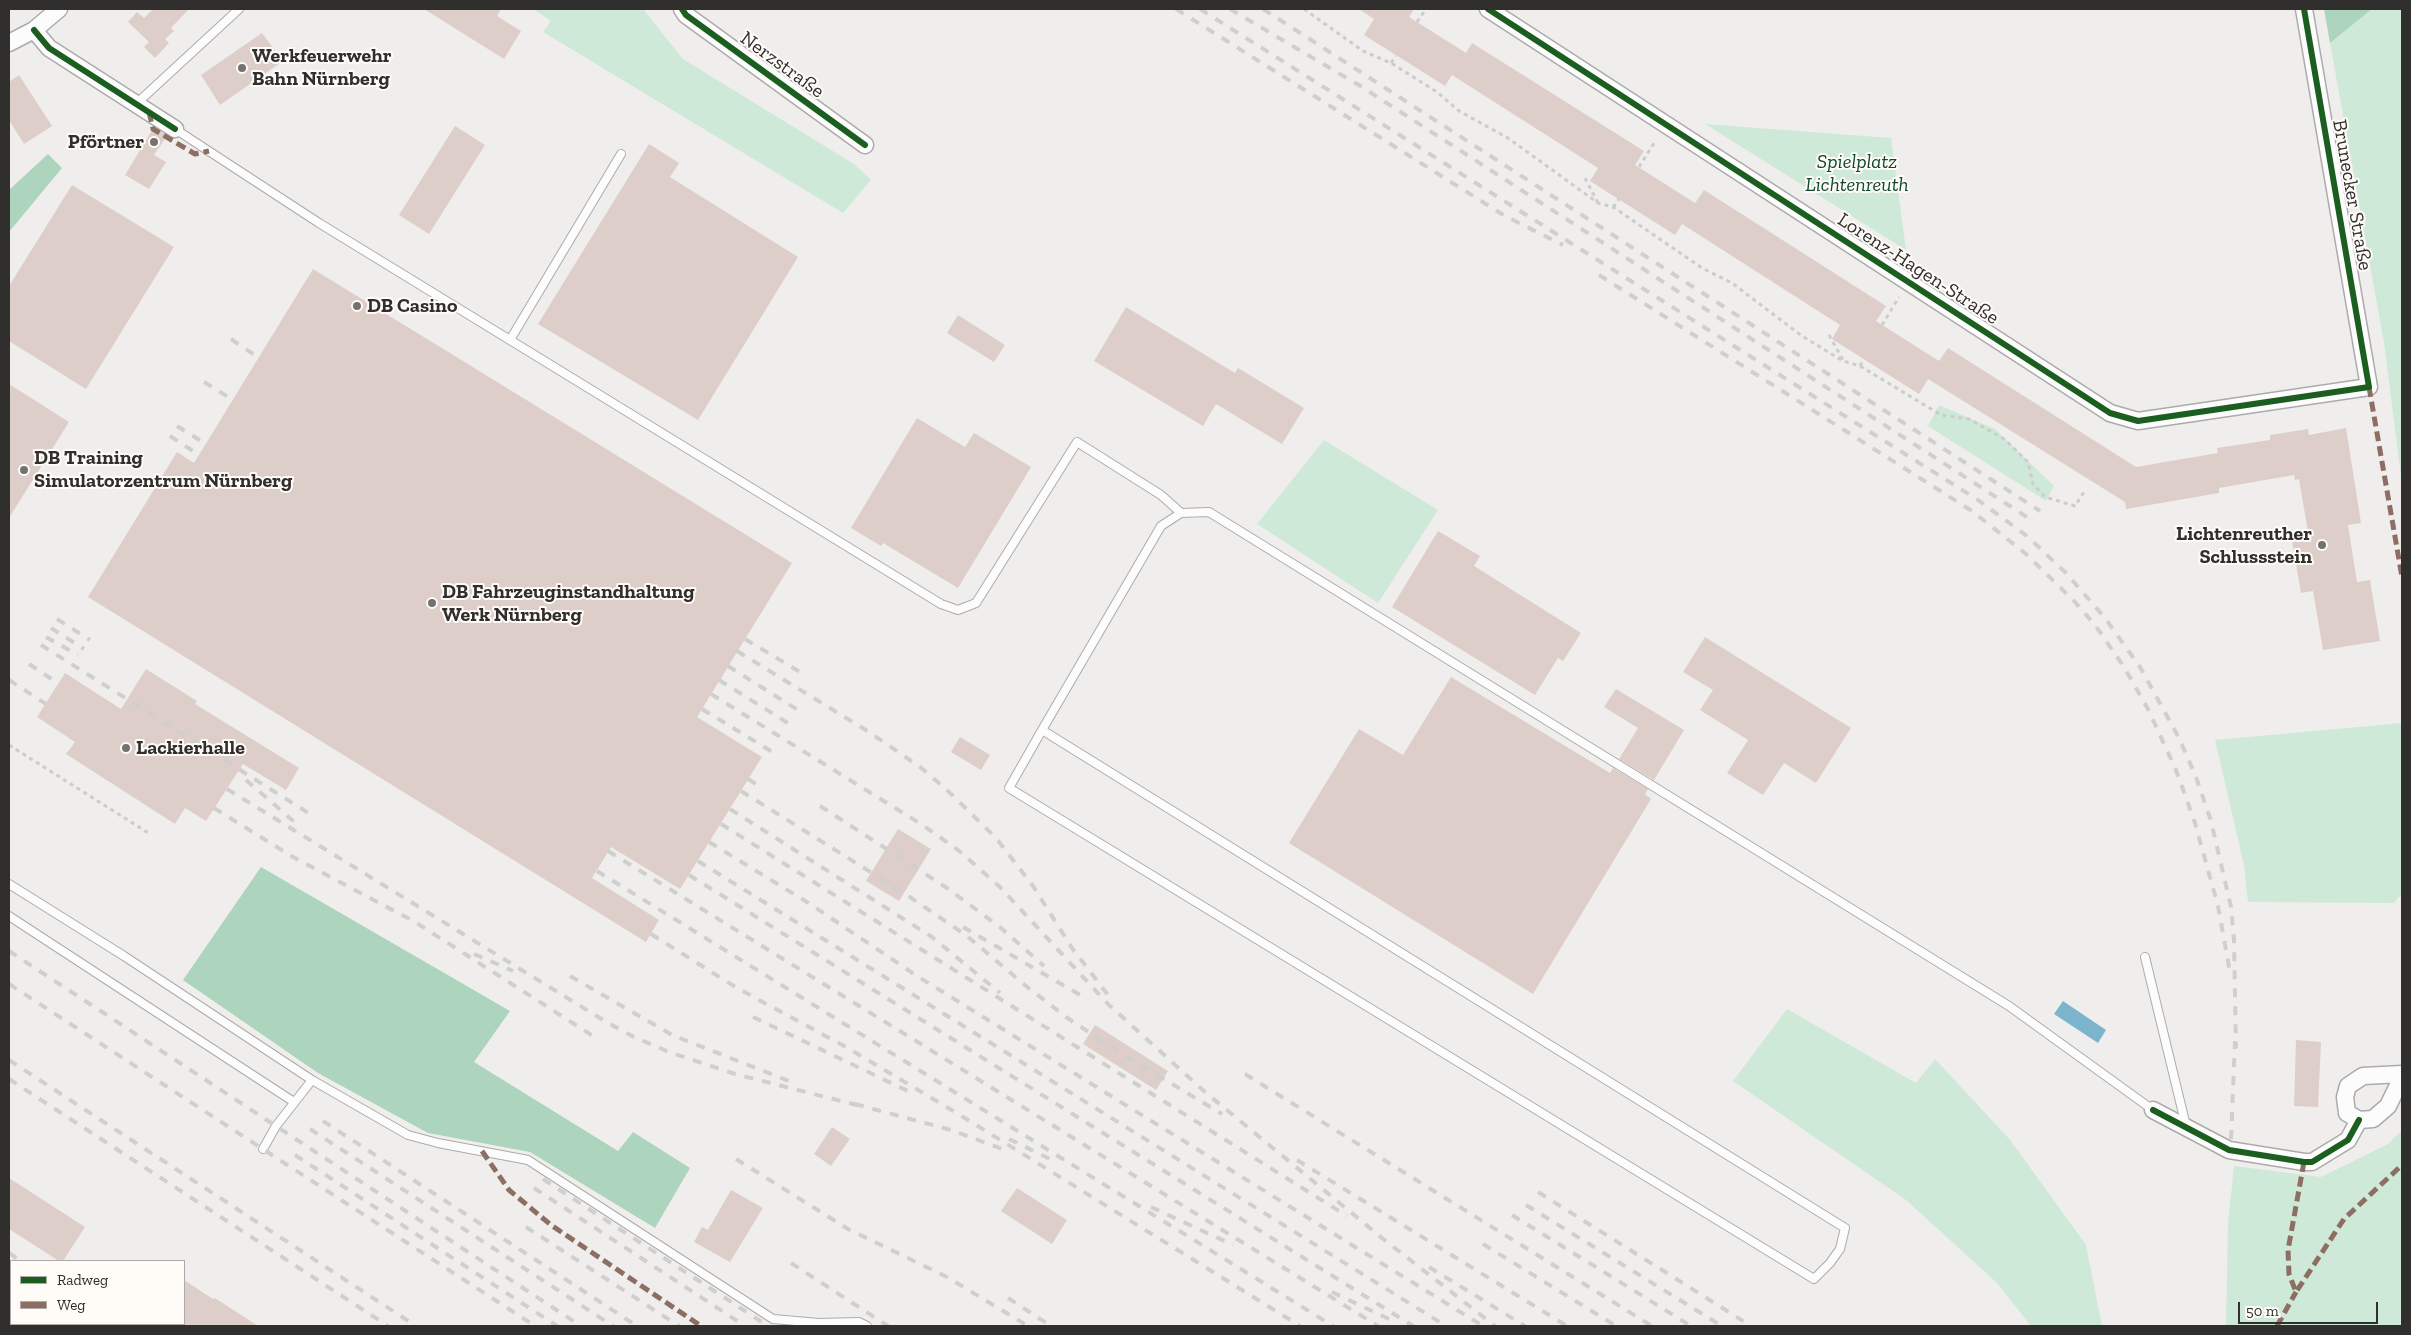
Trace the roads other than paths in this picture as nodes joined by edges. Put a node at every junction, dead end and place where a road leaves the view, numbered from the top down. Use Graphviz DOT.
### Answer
graph roads {
  1 [pos="59,9"];
  2 [pos="239,9"];
  3 [pos="682,9"];
  4 [pos="1488,9"];
  5 [pos="2304,9"];
  6 [pos="34,30"];
  7 [pos="9,43"];
  8 [pos="136,104"];
  9 [pos="175,129"];
  10 [pos="865,145"];
  11 [pos="621,154"];
  12 [pos="510,340"];
  13 [pos="2369,387"];
  14 [pos="1181,513"];
  15 [pos="1042,730"];
  16 [pos="9,884"];
  17 [pos="9,916"];
  18 [pos="2145,957"];
  19 [pos="2402,1076"];
  20 [pos="312,1080"];
  21 [pos="294,1102"];
  22 [pos="2152,1110"];
  23 [pos="2359,1120"];
  24 [pos="2186,1128"];
  25 [pos="263,1149"];
  26 [pos="866,1326"];
  1 -- 6 [label="street"];
  2 -- 8 [label="lane"];
  3 -- 10 [label="street, Nerzstraße"];
  4 -- 13 [label="street, Lorenz-Hagen-Straße"];
  5 -- 13 [label="street, Brunecker Straße"];
  6 -- 7 [label="street"];
  6 -- 8 [label="street"];
  8 -- 9 [label="street"];
  9 -- 12 [label="lane"];
  11 -- 12 [label="lane"];
  12 -- 14 [label="lane"];
  14 -- 15 [label="lane"];
  14 -- 22 [label="lane"];
  15 -- 15 [label="lane"];
  16 -- 20 [label="lane"];
  17 -- 21 [label="lane"];
  18 -- 24 [label="lane"];
  19 -- 23 [label="street"];
  19 -- 23 [label="street"];
  20 -- 21 [label="lane"];
  20 -- 26 [label="lane"];
  21 -- 25 [label="lane"];
  22 -- 24 [label="street"];
  23 -- 24 [label="street"];
}
